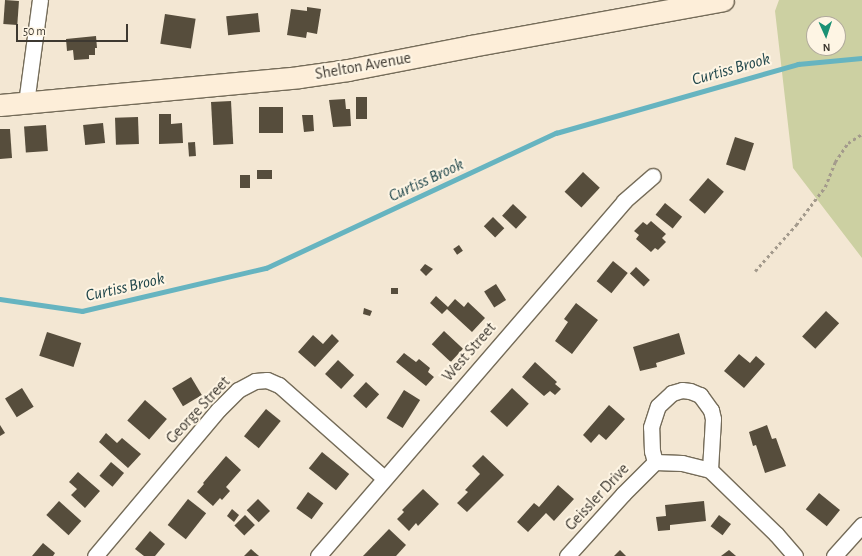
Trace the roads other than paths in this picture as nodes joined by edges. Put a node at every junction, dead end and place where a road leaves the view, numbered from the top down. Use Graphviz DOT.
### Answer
graph roads {
  1 [pos="40,0"];
  2 [pos="723,0"];
  3 [pos="26,103"];
  4 [pos="0,105"];
  5 [pos="653,176"];
  6 [pos="655,462"];
  7 [pos="710,470"];
  8 [pos="384,478"];
  9 [pos="862,525"];
  10 [pos="95,556"];
  11 [pos="318,556"];
  12 [pos="567,556"];
  13 [pos="795,556"];
  14 [pos="834,556"];
  1 -- 3 [label="street"];
  2 -- 3 [label="main road, Shelton Avenue"];
  3 -- 4 [label="main road, Shelton Avenue"];
  5 -- 8 [label="street, West Street"];
  6 -- 7 [label="street"];
  6 -- 7 [label="street"];
  6 -- 12 [label="street, Geissler Drive"];
  7 -- 13 [label="street"];
  8 -- 10 [label="street, George Street"];
  8 -- 11 [label="street, West Street"];
  9 -- 14 [label="street"];
}
